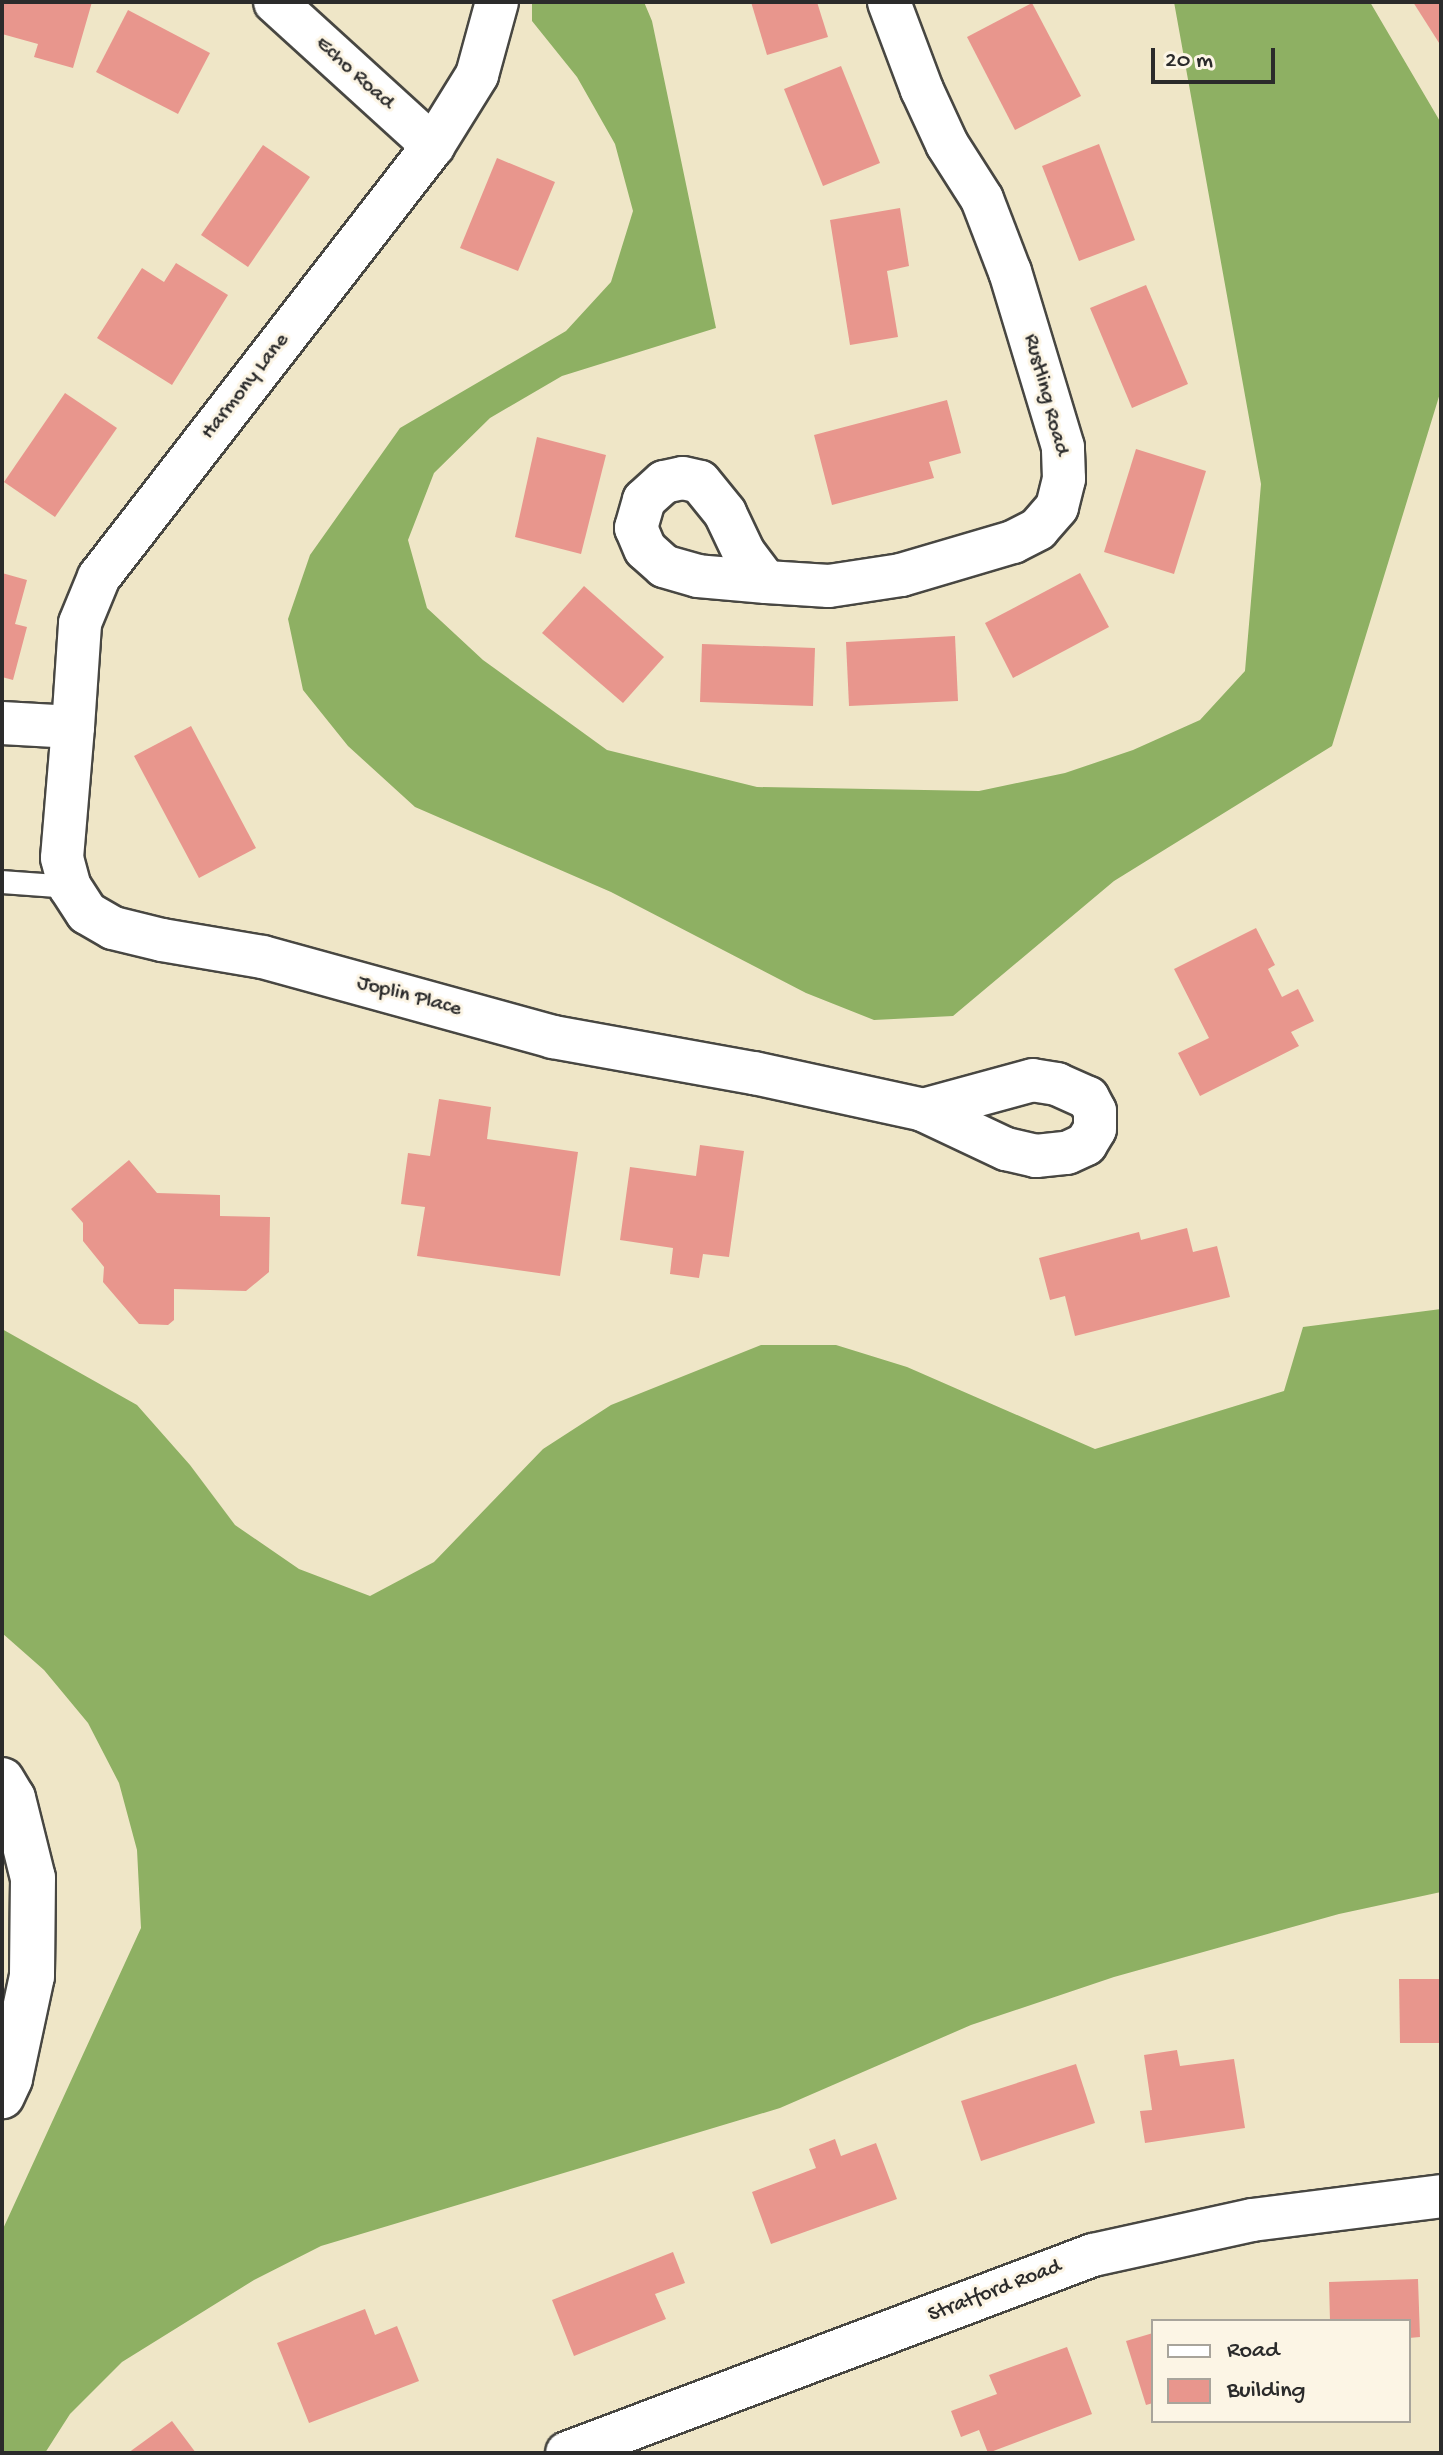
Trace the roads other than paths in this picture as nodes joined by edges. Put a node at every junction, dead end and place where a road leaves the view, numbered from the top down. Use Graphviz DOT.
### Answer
graph roads {
  1 [pos="275,2"];
  2 [pos="497,2"];
  3 [pos="889,2"];
  4 [pos="433,146"];
  5 [pos="766,582"];
  6 [pos="2,723"];
  7 [pos="73,727"];
  8 [pos="2,882"];
  9 [pos="70,887"];
  10 [pos="923,1110"];
  11 [pos="2,1780"];
  12 [pos="2,2096"];
  13 [pos="1441,2196"];
  14 [pos="567,2453"];
  1 -- 4 [label="street, Echo Road"];
  2 -- 4 [label="street, Harmony Lane"];
  3 -- 5 [label="street, Rustling Road"];
  4 -- 7 [label="street, Harmony Lane"];
  6 -- 7 [label="street"];
  7 -- 9 [label="street, Joplin Place"];
  8 -- 9 [label="lane"];
  9 -- 10 [label="street, Joplin Place"];
  11 -- 12 [label="street"];
  13 -- 14 [label="street, Stratford Road"];
}
